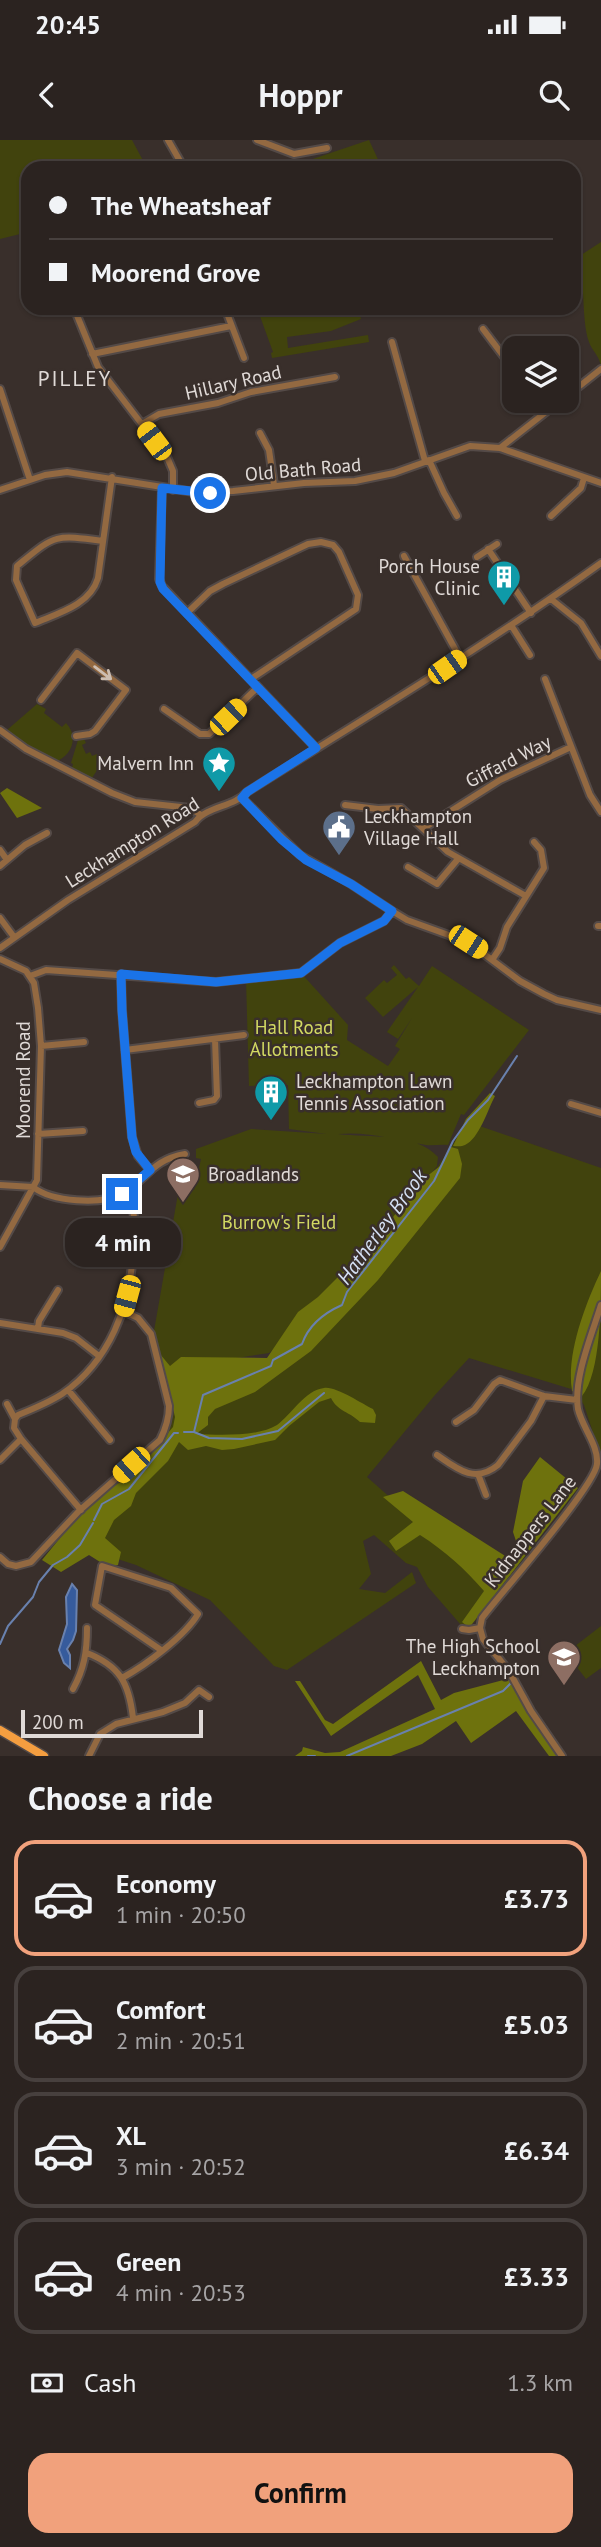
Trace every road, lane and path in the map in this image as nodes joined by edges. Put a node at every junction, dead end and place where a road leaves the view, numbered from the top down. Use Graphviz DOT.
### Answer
graph roads {
  1 [pos="168,140"];
  2 [pos="257,140"];
  3 [pos="327,148"];
  4 [pos="180,161"];
  5 [pos="77,315"];
  6 [pos="228,315"];
  7 [pos="232,326"];
  8 [pos="483,329"];
  9 [pos="392,342"];
  10 [pos="92,354"];
  11 [pos="502,354"];
  12 [pos="244,358"];
  13 [pos="601,369"];
  14 [pos="335,377"];
  15 [pos="579,386"];
  16 [pos="0,389"];
  17 [pos="545,413"];
  18 [pos="142,424"];
  19 [pos="260,433"];
  20 [pos="500,448"];
  21 [pos="427,460"];
  22 [pos="112,477"];
  23 [pos="584,478"];
  24 [pos="30,480"];
  25 [pos="601,483"];
  26 [pos="274,485"];
  27 [pos="162,488"];
  28 [pos="0,489"];
  29 [pos="173,490"];
  30 [pos="457,516"];
  31 [pos="551,516"];
  32 [pos="103,541"];
  33 [pos="497,544"];
  34 [pos="488,549"];
  35 [pos="404,556"];
  36 [pos="477,557"];
  37 [pos="601,563"];
  38 [pos="551,599"];
  39 [pos="187,613"];
  40 [pos="531,613"];
  41 [pos="511,625"];
  42 [pos="530,655"];
  43 [pos="601,656"];
  44 [pos="460,658"];
  45 [pos="251,679"];
  46 [pos="545,679"];
  47 [pos="258,687"];
  48 [pos="41,700"];
  49 [pos="164,709"];
  50 [pos="0,730"];
  51 [pos="76,736"];
  52 [pos="571,747"];
  53 [pos="316,748"];
  54 [pos="242,798"];
  55 [pos="345,805"];
  56 [pos="601,812"];
  57 [pos="201,815"];
  58 [pos="424,828"];
  59 [pos="47,833"];
  60 [pos="534,842"];
  61 [pos="0,850"];
  62 [pos="458,859"];
  63 [pos="7,860"];
  64 [pos="0,866"];
  65 [pos="408,867"];
  66 [pos="526,896"];
  67 [pos="392,911"];
  68 [pos="0,918"];
  69 [pos="14,937"];
  70 [pos="0,948"];
  71 [pos="0,959"];
  72 [pos="492,960"];
  73 [pos="121,974"];
  74 [pos="30,976"];
  75 [pos="601,1010"];
  76 [pos="244,1035"];
  77 [pos="215,1039"];
  78 [pos="84,1042"];
  79 [pos="41,1046"];
  80 [pos="125,1050"];
  81 [pos="199,1103"];
  82 [pos="571,1104"];
  83 [pos="601,1112"];
  84 [pos="83,1131"];
  85 [pos="38,1134"];
  86 [pos="185,1154"];
  87 [pos="150,1170"];
  88 [pos="0,1185"];
  89 [pos="33,1187"];
  90 [pos="126,1191"];
  91 [pos="0,1247"];
  92 [pos="58,1290"];
  93 [pos="601,1305"];
  94 [pos="123,1311"];
  95 [pos="0,1323"];
  96 [pos="38,1328"];
  97 [pos="99,1356"];
  98 [pos="68,1390"];
  99 [pos="544,1396"];
  100 [pos="577,1400"];
  101 [pos="7,1404"];
  102 [pos="15,1419"];
  103 [pos="456,1422"];
  104 [pos="21,1439"];
  105 [pos="110,1440"];
  106 [pos="437,1455"];
  107 [pos="0,1460"];
  108 [pos="478,1474"];
  109 [pos="486,1495"];
  110 [pos="81,1510"];
  111 [pos="0,1556"];
  112 [pos="87,1628"];
  113 [pos="480,1628"];
  114 [pos="462,1629"];
  115 [pos="161,1650"];
  116 [pos="87,1653"];
  117 [pos="122,1678"];
  118 [pos="73,1689"];
  119 [pos="209,1697"];
  120 [pos="133,1718"];
  121 [pos="0,1730"];
  122 [pos="44,1756"];
  123 [pos="89,1756"];
  124 [pos="562,1756"];
  1 -- 4 [label="street"];
  2 -- 3 [label="street"];
  5 -- 10 [label="street"];
  6 -- 7 [label="street"];
  7 -- 10 [label="street"];
  7 -- 12 [label="street"];
  8 -- 11 [label="street"];
  9 -- 21 [label="street"];
  10 -- 18 [label="street"];
  13 -- 15 [label="street"];
  14 -- 18 [label="street, Hillary Road"];
  16 -- 24 [label="street"];
  17 -- 20 [label="street"];
  18 -- 29 [label="street"];
  19 -- 26 [label="street"];
  20 -- 21 [label="street, Old Bath Road"];
  20 -- 23 [label="street, Old Bath Road"];
  21 -- 26 [label="street, Old Bath Road"];
  21 -- 30 [label="street"];
  22 -- 24 [label="street, Old Bath Road"];
  22 -- 27 [label="street, Old Bath Road"];
  22 -- 32 [label="street"];
  23 -- 25 [label="street, Old Bath Road"];
  23 -- 31 [label="street"];
  24 -- 28 [label="street, Old Bath Road"];
  26 -- 29 [label="street, Old Bath Road"];
  27 -- 29 [label="street, Old Bath Road"];
  27 -- 39 [label="street"];
  32 -- 32 [label="street"];
  33 -- 34 [label="street"];
  34 -- 36 [label="street"];
  34 -- 40 [label="street"];
  35 -- 44 [label="street"];
  37 -- 38 [label="street, Leckhampton Road"];
  38 -- 40 [label="street, Leckhampton Road"];
  38 -- 43 [label="street"];
  39 -- 45 [label="street"];
  39 -- 45 [label="street"];
  40 -- 41 [label="street, Leckhampton Road"];
  41 -- 42 [label="street"];
  41 -- 44 [label="street, Leckhampton Road"];
  44 -- 53 [label="street, Leckhampton Road"];
  45 -- 47 [label="street"];
  46 -- 52 [label="street"];
  47 -- 49 [label="street"];
  47 -- 53 [label="street"];
  48 -- 51 [label="street, one-way"];
  50 -- 57 [label="street"];
  52 -- 56 [label="street"];
  52 -- 58 [label="street, Giffard Way"];
  53 -- 54 [label="street, Leckhampton Road"];
  54 -- 57 [label="street, Leckhampton Road"];
  54 -- 67 [label="street"];
  55 -- 58 [label="street"];
  57 -- 69 [label="street, Leckhampton Road"];
  58 -- 62 [label="street"];
  59 -- 63 [label="street"];
  60 -- 66 [label="street"];
  61 -- 63 [label="street"];
  62 -- 65 [label="street"];
  62 -- 66 [label="street"];
  63 -- 64 [label="street"];
  66 -- 72 [label="street"];
  67 -- 72 [label="street"];
  67 -- 73 [label="street"];
  68 -- 69 [label="street"];
  69 -- 70 [label="street, Leckhampton Road"];
  71 -- 74 [label="street"];
  72 -- 75 [label="street"];
  73 -- 74 [label="street"];
  73 -- 80 [label="street"];
  74 -- 79 [label="street, Moorend Road"];
  76 -- 77 [label="street"];
  77 -- 80 [label="street"];
  77 -- 81 [label="street"];
  78 -- 79 [label="street"];
  79 -- 85 [label="street, Moorend Road"];
  80 -- 87 [label="street"];
  82 -- 83 [label="street"];
  84 -- 85 [label="street"];
  85 -- 89 [label="street, Moorend Road"];
  86 -- 87 [label="street"];
  87 -- 90 [label="street"];
  88 -- 89 [label="street"];
  89 -- 90 [label="street"];
  89 -- 91 [label="street"];
  90 -- 94 [label="street"];
  92 -- 96 [label="street"];
  93 -- 100 [label="street, Kidnappers Lane"];
  94 -- 97 [label="street"];
  94 -- 110 [label="street"];
  95 -- 96 [label="street"];
  96 -- 97 [label="street"];
  97 -- 98 [label="street"];
  98 -- 102 [label="street"];
  98 -- 105 [label="street"];
  99 -- 100 [label="street"];
  99 -- 103 [label="street"];
  99 -- 108 [label="street"];
  100 -- 113 [label="street, Kidnappers Lane"];
  101 -- 102 [label="street"];
  102 -- 104 [label="street"];
  104 -- 107 [label="street"];
  104 -- 110 [label="street"];
  106 -- 108 [label="street"];
  108 -- 109 [label="street"];
  110 -- 111 [label="street"];
  112 -- 116 [label="street"];
  113 -- 114 [label="street"];
  113 -- 124 [label="street"];
  115 -- 115 [label="street"];
  115 -- 117 [label="street"];
  116 -- 117 [label="street"];
  116 -- 118 [label="street"];
  117 -- 120 [label="street"];
  119 -- 120 [label="street"];
  120 -- 123 [label="street"];
  121 -- 122 [label="main road"];
}
